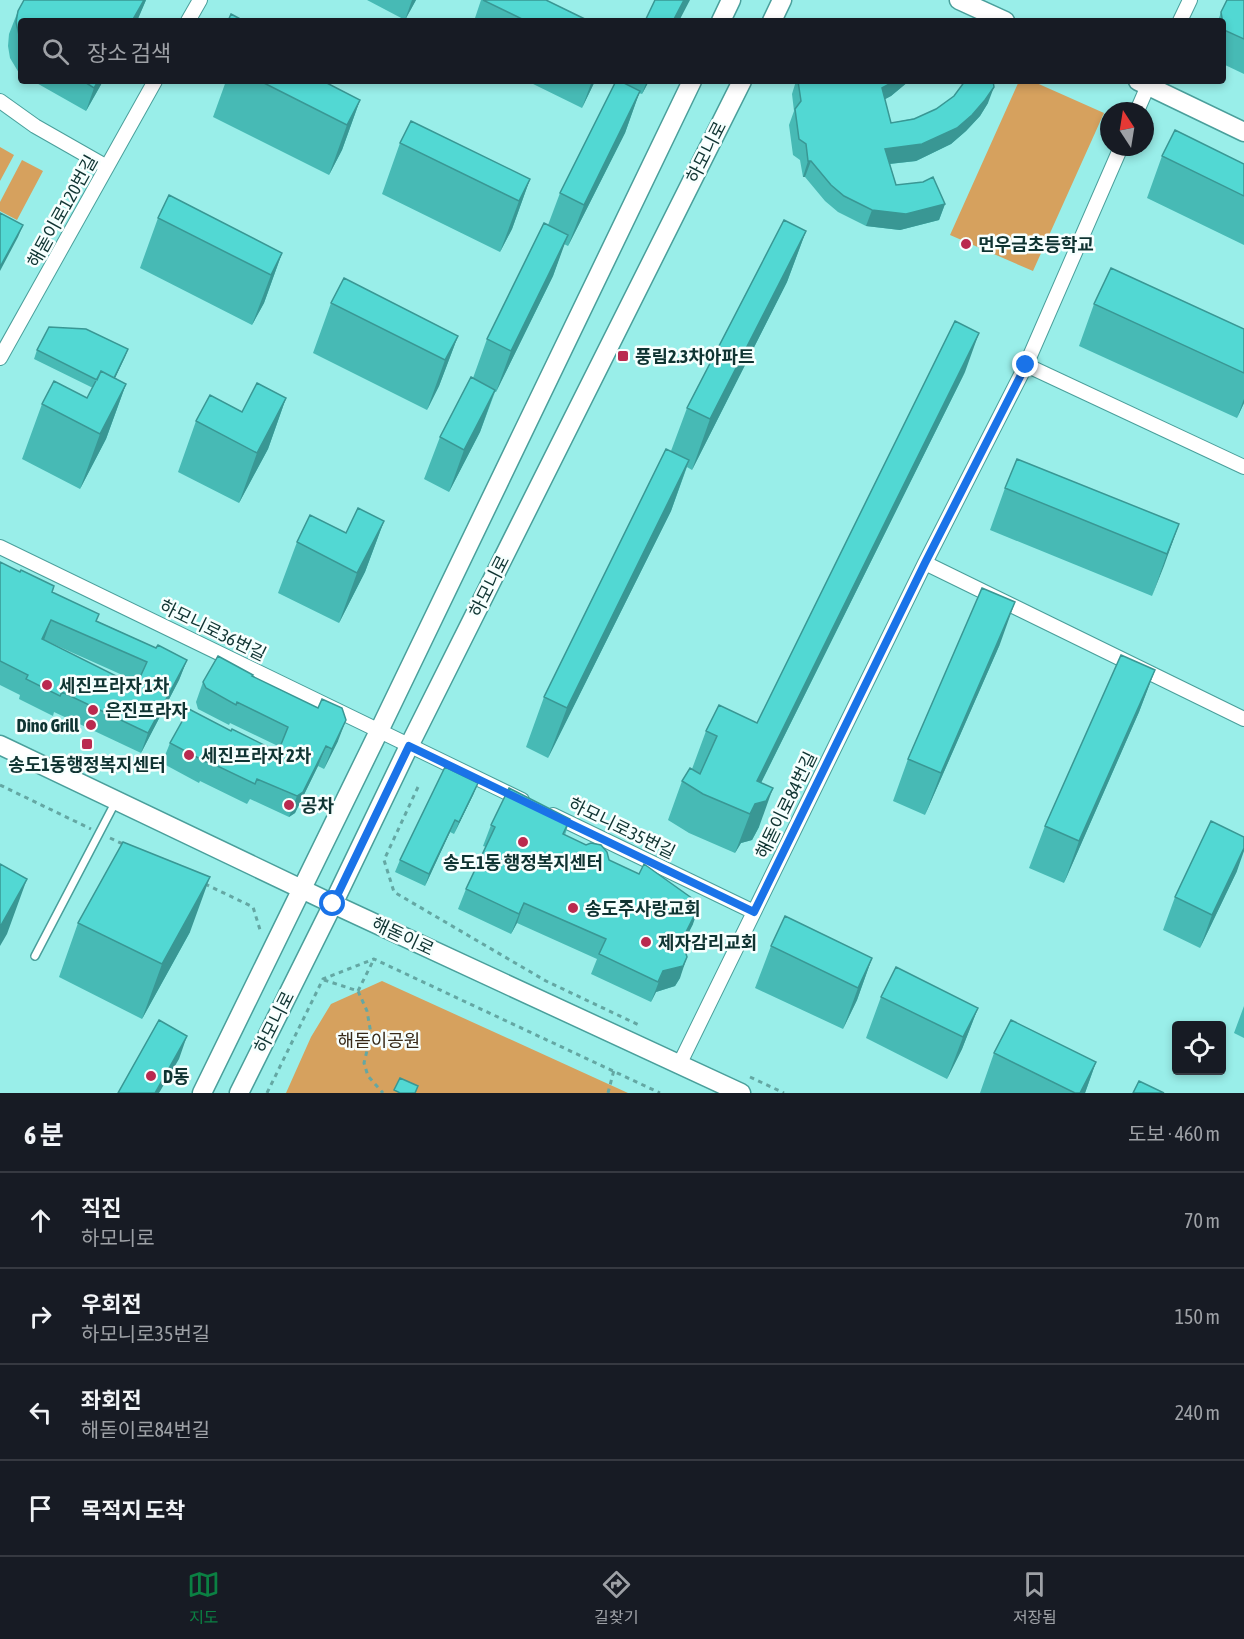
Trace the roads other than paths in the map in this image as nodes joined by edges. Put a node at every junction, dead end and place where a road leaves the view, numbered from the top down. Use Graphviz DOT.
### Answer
graph roads {
  1 [pos="200,0"];
  2 [pos="731,0"];
  3 [pos="782,0"];
  4 [pos="959,0"];
  5 [pos="1190,0"];
  6 [pos="190,18"];
  7 [pos="722,18"];
  8 [pos="773,18"];
  9 [pos="998,18"];
  10 [pos="1181,18"];
  11 [pos="153,84"];
  12 [pos="691,84"];
  13 [pos="740,84"];
  14 [pos="1144,84"];
  15 [pos="1149,84"];
  16 [pos="0,102"];
  17 [pos="1139,102"];
  18 [pos="1244,132"];
  19 [pos="1117,156"];
  20 [pos="107,167"];
  21 [pos="0,358"];
  22 [pos="1026,365"];
  23 [pos="1244,467"];
  24 [pos="0,547"];
  25 [pos="925,563"];
  26 [pos="1244,719"];
  27 [pos="379,731"];
  28 [pos="0,746"];
  29 [pos="409,746"];
  30 [pos="116,801"];
  31 [pos="302,889"];
  32 [pos="333,904"];
  33 [pos="754,912"];
  34 [pos="35,956"];
  35 [pos="680,1064"];
  36 [pos="202,1093"];
  37 [pos="239,1093"];
  38 [pos="741,1093"];
  1 -- 6 [label="street"];
  2 -- 7 [label="street"];
  3 -- 8 [label="street"];
  4 -- 9 [label="street"];
  5 -- 10 [label="street"];
  11 -- 20 [label="street, 해돋이로120번길"];
  12 -- 27 [label="street, 하모니로"];
  13 -- 29 [label="street, 하모니로"];
  14 -- 17 [label="street"];
  15 -- 18 [label="street"];
  16 -- 20 [label="street"];
  19 -- 22 [label="street, 해돋이로84번길"];
  20 -- 21 [label="street, 해돋이로120번길"];
  22 -- 23 [label="street"];
  22 -- 25 [label="street, 해돋이로84번길"];
  24 -- 27 [label="street, 하모니로36번길"];
  25 -- 26 [label="street"];
  25 -- 33 [label="street, 해돋이로84번길"];
  27 -- 29 [label="street, 하모니로36번길"];
  27 -- 31 [label="street, 하모니로"];
  28 -- 30 [label="street, 해돋이로"];
  29 -- 32 [label="street, 하모니로"];
  29 -- 33 [label="street, 하모니로35번길"];
  30 -- 31 [label="street, 해돋이로"];
  30 -- 34 [label="lane"];
  31 -- 32 [label="street, 해돋이로"];
  31 -- 36 [label="street, 하모니로"];
  32 -- 35 [label="street, 해돋이로"];
  32 -- 37 [label="street, 하모니로"];
  33 -- 35 [label="street, 해돋이로84번길"];
  35 -- 38 [label="street, 해돋이로"];
}
